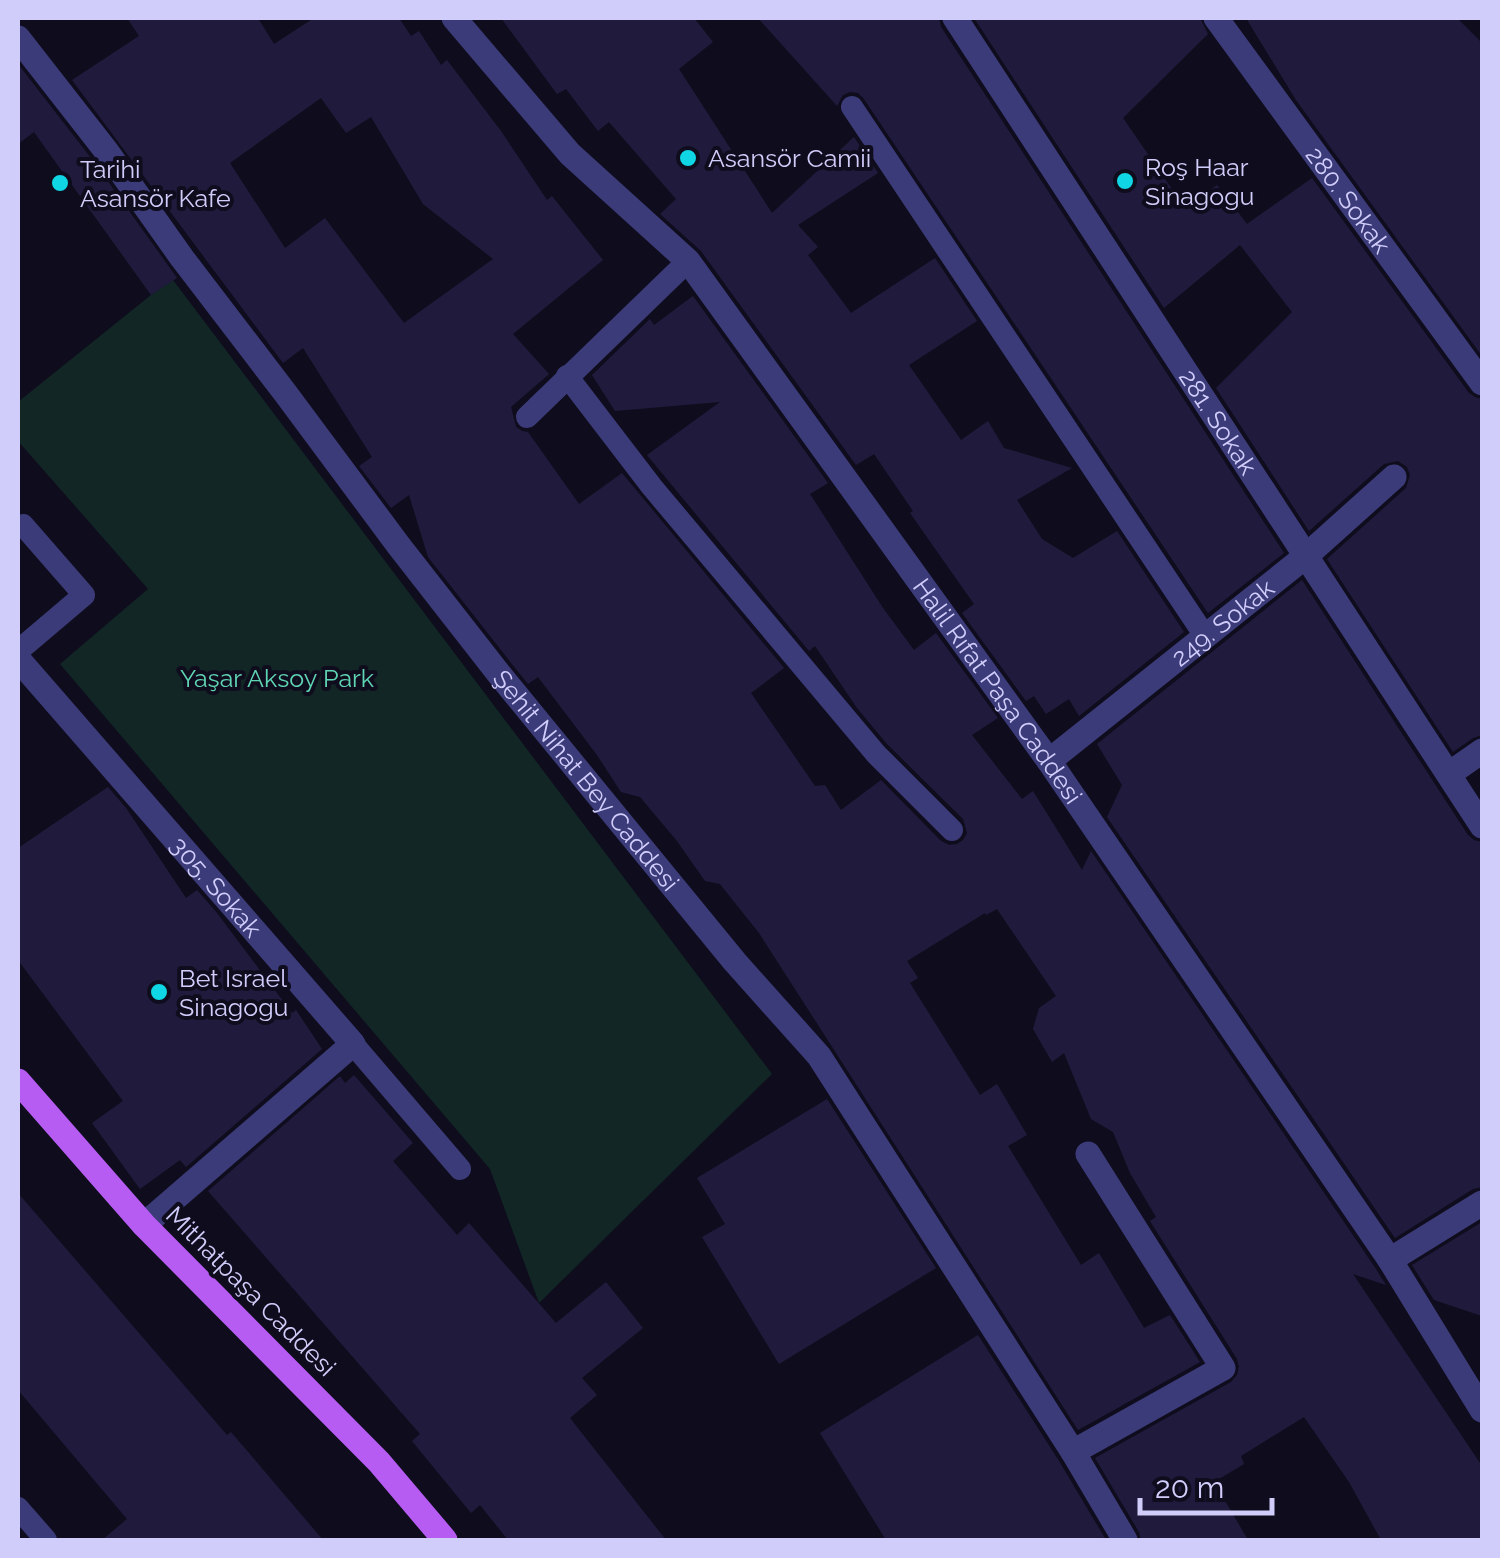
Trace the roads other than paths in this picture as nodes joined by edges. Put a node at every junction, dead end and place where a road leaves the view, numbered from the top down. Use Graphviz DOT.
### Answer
graph roads {
  1 [pos="454,18"];
  2 [pos="955,18"];
  3 [pos="1216,18"];
  4 [pos="18,38"];
  5 [pos="852,106"];
  6 [pos="688,261"];
  7 [pos="567,376"];
  8 [pos="1482,383"];
  9 [pos="527,417"];
  10 [pos="1394,477"];
  11 [pos="23,525"];
  12 [pos="1306,556"];
  13 [pos="1205,636"];
  14 [pos="18,651"];
  15 [pos="18,659"];
  16 [pos="1482,751"];
  17 [pos="1049,761"];
  18 [pos="1449,774"];
  19 [pos="1482,826"];
  20 [pos="952,830"];
  21 [pos="353,1044"];
  22 [pos="18,1081"];
  23 [pos="1088,1154"];
  24 [pos="460,1169"];
  25 [pos="1482,1203"];
  26 [pos="144,1225"];
  27 [pos="1390,1260"];
  28 [pos="1482,1410"];
  29 [pos="1073,1452"];
  30 [pos="18,1508"];
  31 [pos="46,1540"];
  32 [pos="446,1540"];
  33 [pos="1124,1540"];
  1 -- 6 [label="street, Halil Rıfat Paşa Caddesi"];
  2 -- 12 [label="street, 281. Sokak"];
  3 -- 8 [label="street, 280. Sokak"];
  4 -- 29 [label="street, Şehit Nihat Bey Caddesi"];
  5 -- 13 [label="lane"];
  6 -- 7 [label="lane"];
  6 -- 17 [label="street, Halil Rıfat Paşa Caddesi"];
  7 -- 9 [label="lane"];
  7 -- 20 [label="lane"];
  10 -- 12 [label="street, 249. Sokak"];
  11 -- 14 [label="lane"];
  12 -- 13 [label="street, 249. Sokak"];
  12 -- 18 [label="street, 281. Sokak"];
  13 -- 17 [label="street, 249. Sokak"];
  15 -- 21 [label="street, 305. Sokak"];
  16 -- 18 [label="street"];
  17 -- 27 [label="street, Halil Rıfat Paşa Caddesi"];
  18 -- 19 [label="street, 281. Sokak"];
  21 -- 24 [label="lane"];
  21 -- 26 [label="street"];
  22 -- 26 [label="main road, Mithatpaşa Caddesi"];
  23 -- 29 [label="street"];
  25 -- 27 [label="street"];
  26 -- 32 [label="main road, Mithatpaşa Caddesi"];
  27 -- 28 [label="street, Halil Rıfat Paşa Caddesi"];
  29 -- 33 [label="street, Şehit Nihat Bey Caddesi"];
  30 -- 31 [label="lane"];
}
